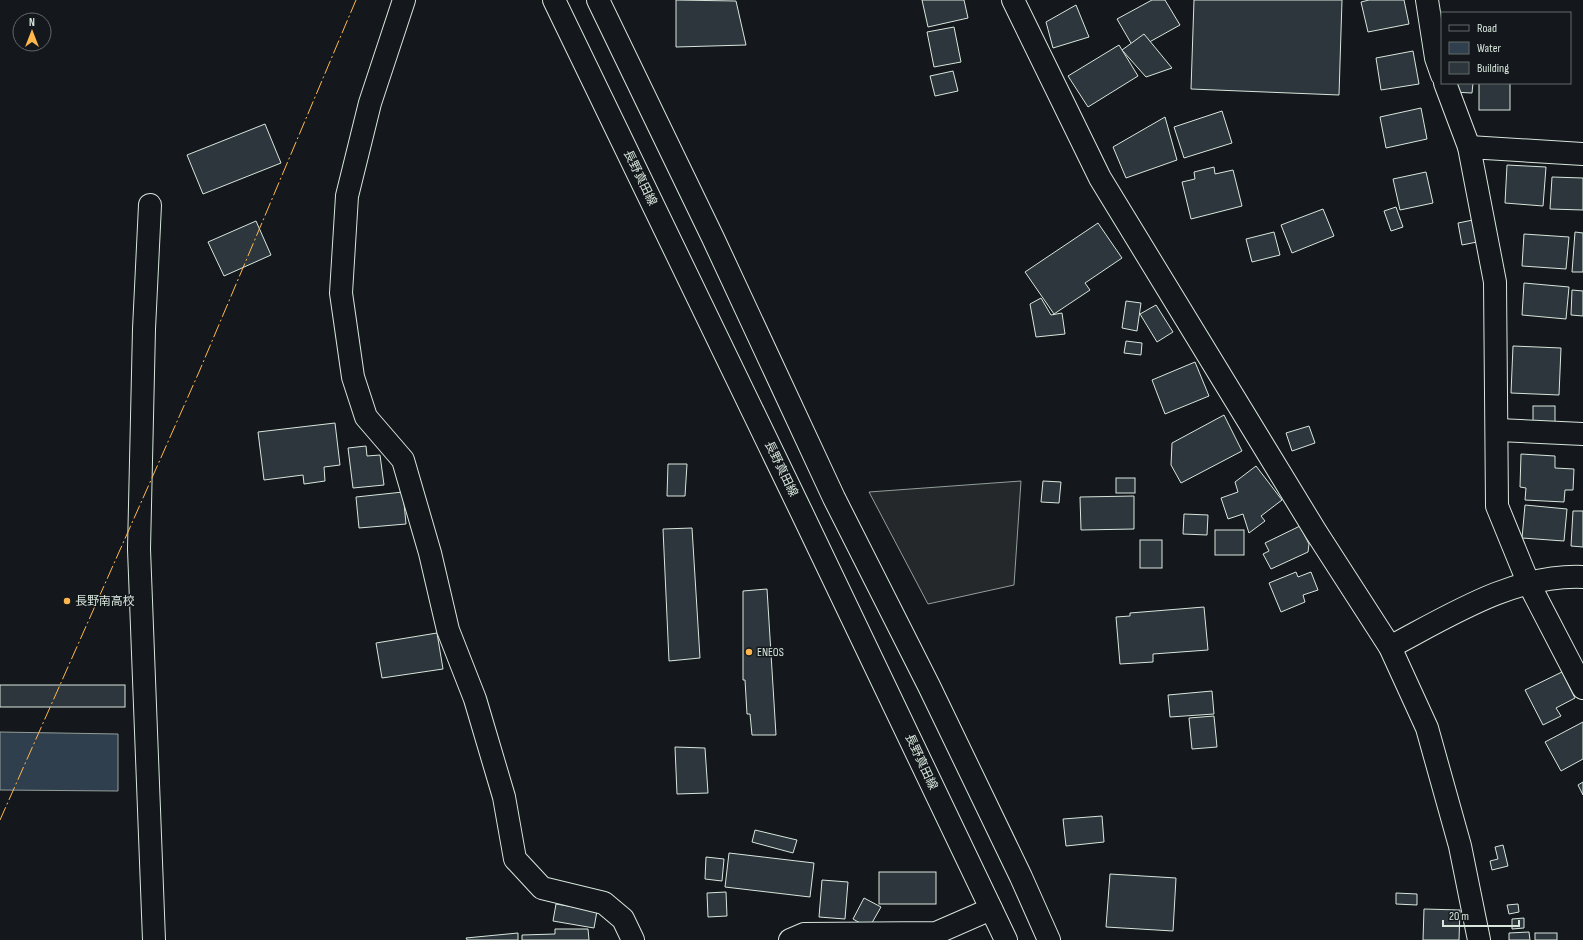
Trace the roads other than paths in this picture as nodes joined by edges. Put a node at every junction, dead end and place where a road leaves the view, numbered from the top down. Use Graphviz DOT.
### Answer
graph roads {
  1 [pos="404,0"];
  2 [pos="554,0"];
  3 [pos="598,0"];
  4 [pos="1013,0"];
  5 [pos="1427,0"];
  6 [pos="1441,72"];
  7 [pos="1445,84"];
  8 [pos="1469,147"];
  9 [pos="1583,154"];
  10 [pos="150,205"];
  11 [pos="1498,430"];
  12 [pos="1583,434"];
  13 [pos="1583,576"];
  14 [pos="1528,582"];
  15 [pos="1390,647"];
  16 [pos="1583,688"];
  17 [pos="991,909"];
  18 [pos="154,940"];
  19 [pos="633,940"];
  20 [pos="790,940"];
  21 [pos="1006,940"];
  22 [pos="1049,940"];
  23 [pos="1479,940"];
  1 -- 19 [label="street"];
  2 -- 17 [label="street, 長野真田線"];
  3 -- 22 [label="street"];
  4 -- 15 [label="street"];
  5 -- 6 [label="street"];
  7 -- 8 [label="street"];
  8 -- 9 [label="street"];
  8 -- 11 [label="street"];
  10 -- 18 [label="street"];
  11 -- 12 [label="street"];
  11 -- 14 [label="street"];
  13 -- 14 [label="street"];
  14 -- 15 [label="street"];
  14 -- 16 [label="street"];
  15 -- 23 [label="street"];
  17 -- 20 [label="street"];
  17 -- 21 [label="street, 長野真田線"];
}
